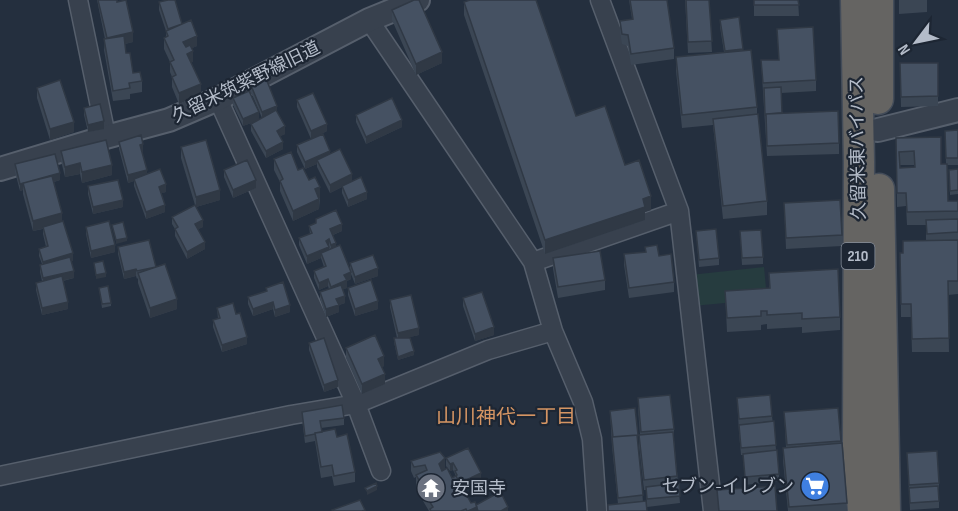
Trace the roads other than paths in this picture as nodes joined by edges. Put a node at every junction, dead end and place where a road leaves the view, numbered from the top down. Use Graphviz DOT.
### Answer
graph roads {
  1 [pos="78,0"];
  2 [pos="418,0"];
  3 [pos="600,0"];
  4 [pos="856,0"];
  5 [pos="878,0"];
  6 [pos="369,20"];
  7 [pos="219,99"];
  8 [pos="958,110"];
  9 [pos="878,130"];
  10 [pos="106,137"];
  11 [pos="0,169"];
  12 [pos="679,211"];
  13 [pos="533,262"];
  14 [pos="553,331"];
  15 [pos="356,404"];
  16 [pos="381,471"];
  17 [pos="0,476"];
  18 [pos="597,511"];
  19 [pos="713,511"];
  20 [pos="864,511"];
  21 [pos="885,511"];
  1 -- 10 [label="street"];
  2 -- 6 [label="street, 久留米筑紫野線旧道"];
  3 -- 12 [label="street"];
  4 -- 20 [label="highway, 久留米東バイパス / 210"];
  5 -- 9 [label="highway, 久留米東バイパス / 210"];
  6 -- 7 [label="street, 久留米筑紫野線旧道"];
  6 -- 13 [label="street"];
  7 -- 10 [label="street, 久留米筑紫野線旧道"];
  7 -- 15 [label="street"];
  8 -- 9 [label="street"];
  9 -- 21 [label="highway, 久留米東バイパス / 210"];
  10 -- 11 [label="street, 久留米筑紫野線旧道"];
  12 -- 13 [label="street"];
  12 -- 19 [label="street"];
  13 -- 14 [label="street"];
  14 -- 15 [label="street"];
  14 -- 18 [label="street"];
  15 -- 16 [label="street"];
  15 -- 17 [label="street"];
}
